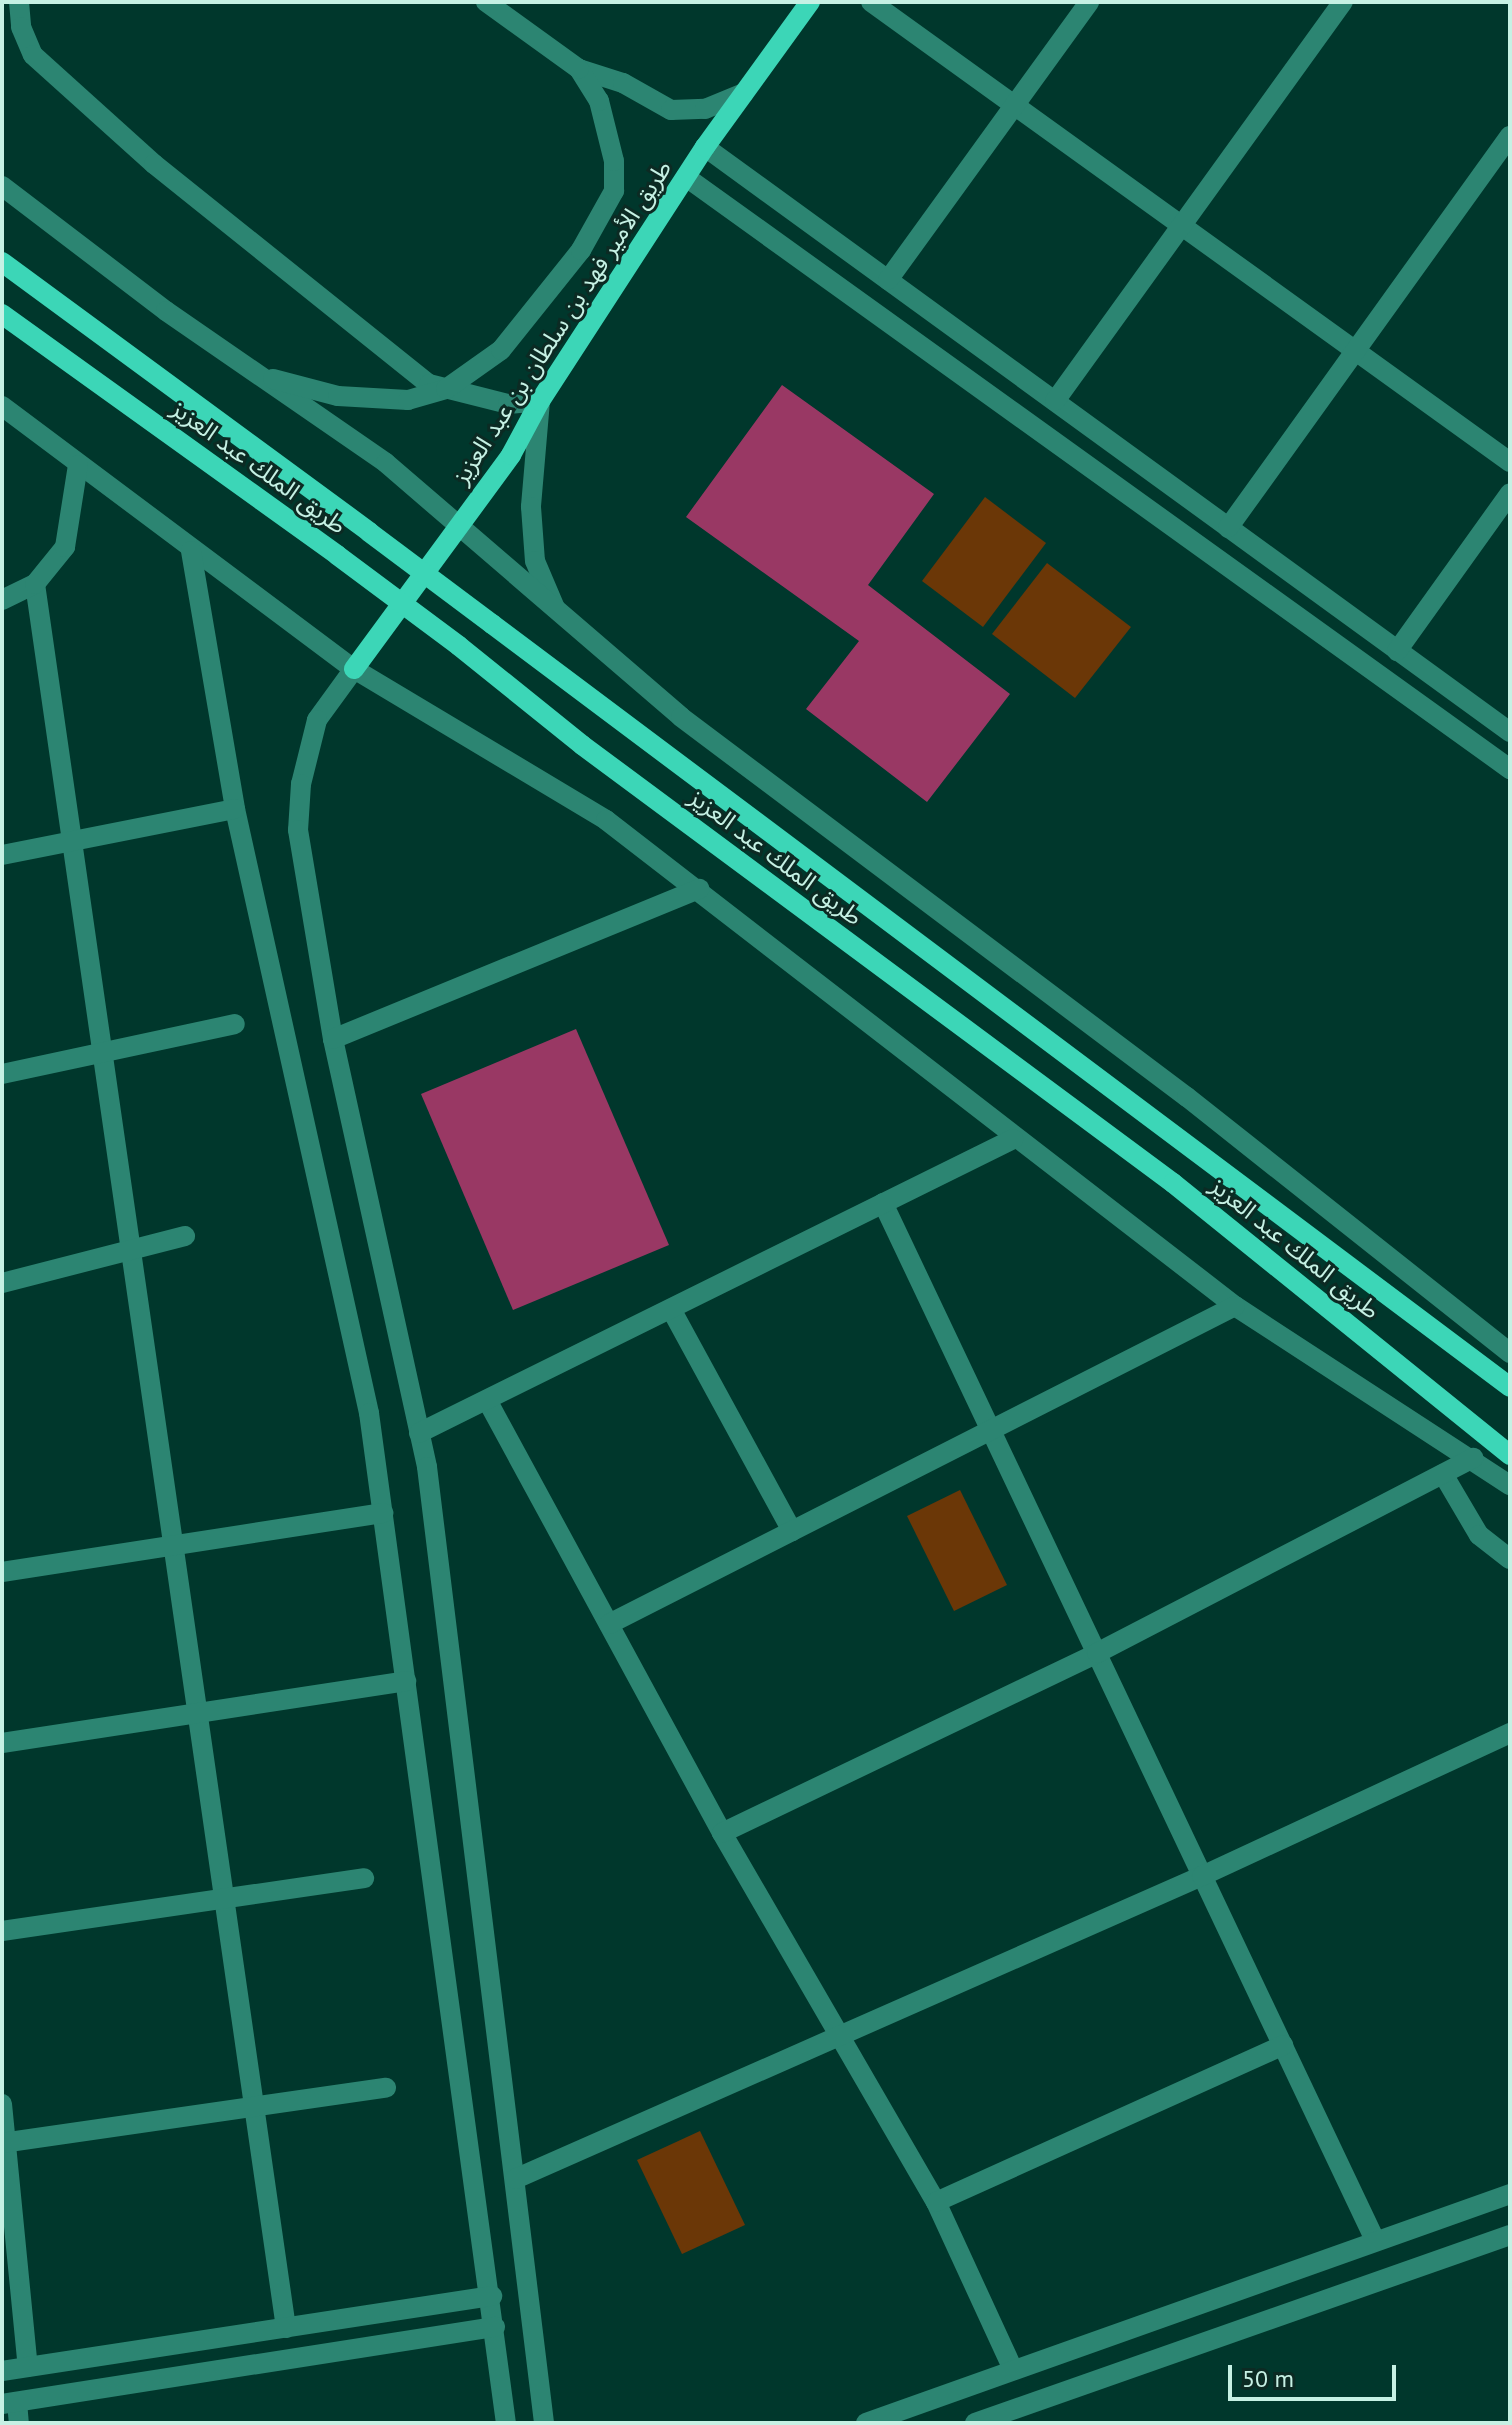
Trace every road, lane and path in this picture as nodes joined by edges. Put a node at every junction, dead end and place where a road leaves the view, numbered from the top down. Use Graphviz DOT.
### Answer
graph roads {
  1 [pos="19,2"];
  2 [pos="486,2"];
  3 [pos="810,2"];
  4 [pos="871,2"];
  5 [pos="1089,2"];
  6 [pos="1343,2"];
  7 [pos="579,69"];
  8 [pos="744,93"];
  9 [pos="1014,105"];
  10 [pos="1510,136"];
  11 [pos="705,147"];
  12 [pos="686,177"];
  13 [pos="2,186"];
  14 [pos="1182,225"];
  15 [pos="2,262"];
  16 [pos="888,280"];
  17 [pos="2,314"];
  18 [pos="1356,351"];
  19 [pos="260,375"];
  20 [pos="446,389"];
  21 [pos="540,401"];
  22 [pos="1055,401"];
  23 [pos="2,406"];
  24 [pos="1510,462"];
  25 [pos="78,465"];
  26 [pos="1510,493"];
  27 [pos="1228,528"];
  28 [pos="458,529"];
  29 [pos="191,551"];
  30 [pos="35,584"];
  31 [pos="2,600"];
  32 [pos="557,613"];
  33 [pos="1397,651"];
  34 [pos="354,669"];
  35 [pos="1510,732"];
  36 [pos="1510,769"];
  37 [pos="235,809"];
  38 [pos="72,842"];
  39 [pos="2,855"];
  40 [pos="699,889"];
  41 [pos="235,1024"];
  42 [pos="333,1039"];
  43 [pos="102,1052"];
  44 [pos="2,1074"];
  45 [pos="1013,1139"];
  46 [pos="883,1203"];
  47 [pos="185,1236"];
  48 [pos="131,1250"];
  49 [pos="2,1283"];
  50 [pos="1235,1306"];
  51 [pos="671,1309"];
  52 [pos="1510,1353"];
  53 [pos="1510,1387"];
  54 [pos="487,1400"];
  55 [pos="991,1430"];
  56 [pos="419,1433"];
  57 [pos="1510,1455"];
  58 [pos="1473,1458"];
  59 [pos="1443,1474"];
  60 [pos="1510,1485"];
  61 [pos="383,1513"];
  62 [pos="792,1531"];
  63 [pos="173,1545"];
  64 [pos="1510,1559"];
  65 [pos="2,1572"];
  66 [pos="609,1624"];
  67 [pos="1097,1653"];
  68 [pos="406,1681"];
  69 [pos="197,1713"];
  70 [pos="1510,1733"];
  71 [pos="2,1743"];
  72 [pos="722,1833"];
  73 [pos="1202,1876"];
  74 [pos="364,1878"];
  75 [pos="224,1899"];
  76 [pos="2,1931"];
  77 [pos="842,2035"];
  78 [pos="1283,2045"];
  79 [pos="386,2088"];
  80 [pos="2,2104"];
  81 [pos="254,2107"];
  82 [pos="4,2143"];
  83 [pos="515,2179"];
  84 [pos="1510,2194"];
  85 [pos="936,2202"];
  86 [pos="1510,2235"];
  87 [pos="1375,2240"];
  88 [pos="492,2296"];
  89 [pos="495,2327"];
  90 [pos="286,2328"];
  91 [pos="28,2367"];
  92 [pos="1012,2367"];
  93 [pos="2,2371"];
  94 [pos="10,2403"];
  95 [pos="19,2423"];
  96 [pos="506,2423"];
  97 [pos="544,2423"];
  98 [pos="866,2423"];
  99 [pos="975,2423"];
  1 -- 20 [label="street"];
  2 -- 7 [label="street"];
  3 -- 8 [label="main road, طريق الأمير فهد بن سلطان بن عبد العزيز"];
  4 -- 9 [label="street"];
  5 -- 9 [label="street"];
  6 -- 14 [label="street"];
  7 -- 8 [label="street"];
  7 -- 20 [label="street"];
  8 -- 11 [label="main road, طريق الأمير فهد بن سلطان بن عبد العزيز"];
  9 -- 14 [label="street"];
  9 -- 16 [label="street"];
  10 -- 18 [label="street"];
  11 -- 12 [label="main road, طريق الأمير فهد بن سلطان بن عبد العزيز"];
  11 -- 16 [label="street"];
  12 -- 21 [label="main road, طريق الأمير فهد بن سلطان بن عبد العزيز"];
  12 -- 36 [label="street"];
  13 -- 19 [label="street"];
  14 -- 18 [label="street"];
  14 -- 22 [label="street"];
  15 -- 53 [label="main road, bridge"];
  16 -- 22 [label="street"];
  17 -- 57 [label="main road, طريق الملك عبد العزيز, bridge"];
  18 -- 24 [label="street"];
  18 -- 27 [label="street"];
  19 -- 20 [label="street"];
  19 -- 28 [label="street"];
  20 -- 21 [label="street"];
  21 -- 28 [label="main road, طريق الأمير فهد بن سلطان بن عبد العزيز"];
  21 -- 32 [label="street"];
  22 -- 27 [label="street"];
  23 -- 25 [label="street"];
  25 -- 29 [label="street"];
  25 -- 30 [label="street"];
  26 -- 33 [label="street"];
  27 -- 33 [label="street"];
  28 -- 32 [label="street"];
  28 -- 34 [label="main road, طريق الأمير فهد بن سلطان بن عبد العزيز"];
  29 -- 34 [label="street"];
  29 -- 37 [label="street"];
  30 -- 31 [label="street"];
  30 -- 38 [label="street"];
  32 -- 52 [label="street"];
  33 -- 35 [label="street"];
  34 -- 40 [label="street"];
  34 -- 42 [label="street"];
  37 -- 38 [label="street"];
  37 -- 61 [label="street"];
  38 -- 39 [label="street"];
  38 -- 43 [label="street"];
  40 -- 42 [label="street"];
  40 -- 45 [label="street"];
  41 -- 43 [label="street"];
  42 -- 56 [label="street"];
  43 -- 44 [label="street"];
  43 -- 48 [label="street"];
  45 -- 46 [label="street"];
  45 -- 50 [label="street"];
  46 -- 51 [label="street"];
  46 -- 55 [label="street"];
  47 -- 48 [label="street"];
  48 -- 49 [label="street"];
  48 -- 63 [label="street"];
  50 -- 55 [label="street"];
  50 -- 58 [label="street"];
  51 -- 54 [label="street"];
  51 -- 62 [label="street"];
  54 -- 56 [label="street"];
  54 -- 66 [label="street"];
  55 -- 62 [label="street"];
  55 -- 67 [label="street"];
  56 -- 83 [label="street"];
  58 -- 59 [label="street"];
  58 -- 60 [label="street"];
  59 -- 64 [label="street"];
  59 -- 67 [label="street"];
  61 -- 63 [label="street"];
  61 -- 68 [label="street"];
  62 -- 66 [label="street"];
  63 -- 65 [label="street"];
  63 -- 69 [label="street"];
  66 -- 72 [label="street"];
  67 -- 72 [label="street"];
  67 -- 73 [label="street"];
  68 -- 69 [label="street"];
  68 -- 88 [label="street"];
  69 -- 71 [label="street"];
  69 -- 75 [label="street"];
  70 -- 73 [label="street"];
  72 -- 77 [label="street"];
  73 -- 77 [label="street"];
  73 -- 78 [label="street"];
  74 -- 75 [label="street"];
  75 -- 76 [label="street"];
  75 -- 81 [label="street"];
  77 -- 83 [label="street"];
  77 -- 85 [label="street"];
  78 -- 85 [label="street"];
  78 -- 87 [label="street"];
  79 -- 81 [label="street"];
  80 -- 82 [label="street"];
  81 -- 82 [label="street"];
  81 -- 90 [label="street"];
  82 -- 91 [label="street"];
  83 -- 97 [label="street"];
  84 -- 87 [label="street"];
  85 -- 92 [label="street"];
  86 -- 99 [label="street"];
  87 -- 92 [label="street"];
  88 -- 89 [label="street"];
  88 -- 90 [label="street"];
  89 -- 94 [label="street"];
  89 -- 96 [label="street"];
  90 -- 91 [label="street"];
  91 -- 93 [label="street"];
  92 -- 98 [label="street"];
  94 -- 95 [label="street"];
}
